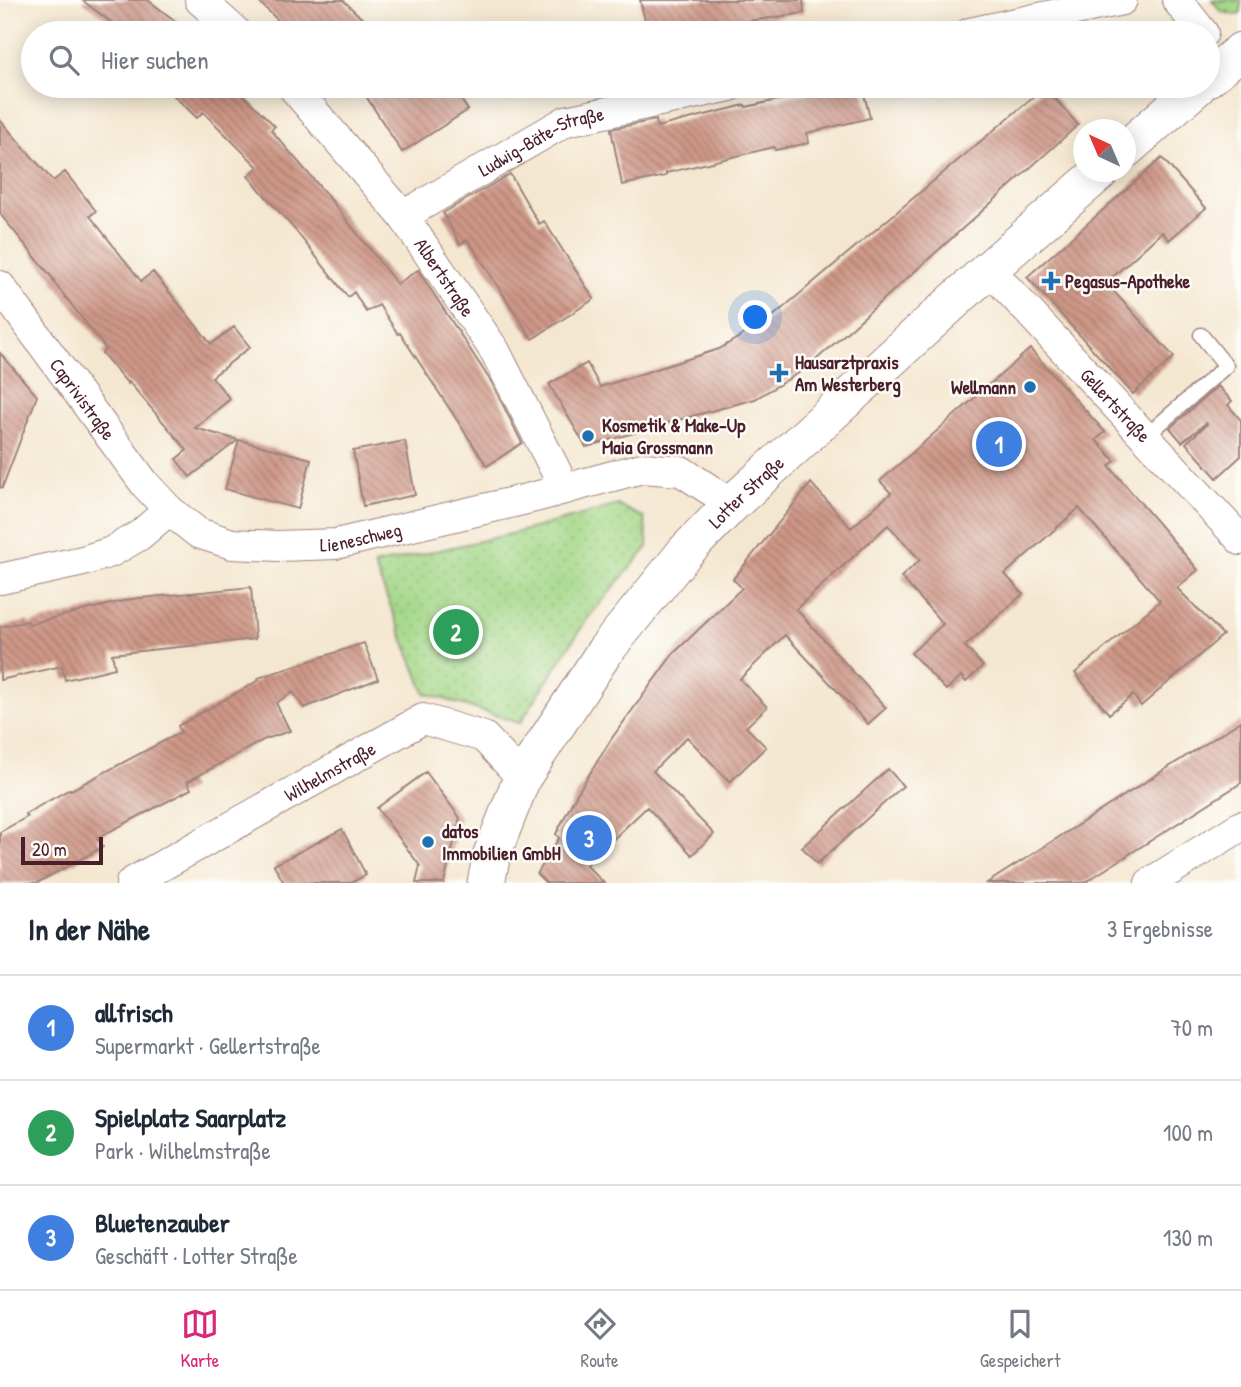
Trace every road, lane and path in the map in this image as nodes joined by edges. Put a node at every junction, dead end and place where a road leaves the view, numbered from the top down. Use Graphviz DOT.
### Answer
graph roads {
  1 [pos="200,0"];
  2 [pos="1122,0"];
  3 [pos="1178,0"];
  4 [pos="224,21"];
  5 [pos="1025,21"];
  6 [pos="1194,21"];
  7 [pos="302,98"];
  8 [pos="674,98"];
  9 [pos="1184,98"];
  10 [pos="1136,140"];
  11 [pos="1088,182"];
  12 [pos="403,216"];
  13 [pos="989,268"];
  14 [pos="0,286"];
  15 [pos="1200,335"];
  16 [pos="1146,437"];
  17 [pos="565,489"];
  18 [pos="732,504"];
  19 [pos="169,510"];
  20 [pos="1241,540"];
  21 [pos="0,579"];
  22 [pos="522,778"];
  23 [pos="1241,826"];
  24 [pos="131,883"];
  25 [pos="486,883"];
  26 [pos="1150,883"];
  1 -- 4 [label="street"];
  2 -- 5 [label="street"];
  3 -- 6 [label="street"];
  7 -- 12 [label="street, Albertstraße"];
  8 -- 12 [label="street, Ludwig-Bäte-Straße"];
  9 -- 10 [label="street"];
  11 -- 13 [label="street, Lotter Straße"];
  12 -- 17 [label="street, Albertstraße"];
  13 -- 16 [label="street, Gellertstraße"];
  13 -- 18 [label="street, Lotter Straße"];
  14 -- 19 [label="street, Caprivistraße"];
  15 -- 16 [label="lane"];
  16 -- 20 [label="street, Gellertstraße"];
  17 -- 18 [label="street, Lieneschweg"];
  17 -- 19 [label="street, Lieneschweg"];
  18 -- 22 [label="street, Lotter Straße"];
  19 -- 21 [label="street"];
  22 -- 24 [label="street, Wilhelmstraße"];
  22 -- 25 [label="street, Lotter Straße"];
  23 -- 26 [label="street"];
}
